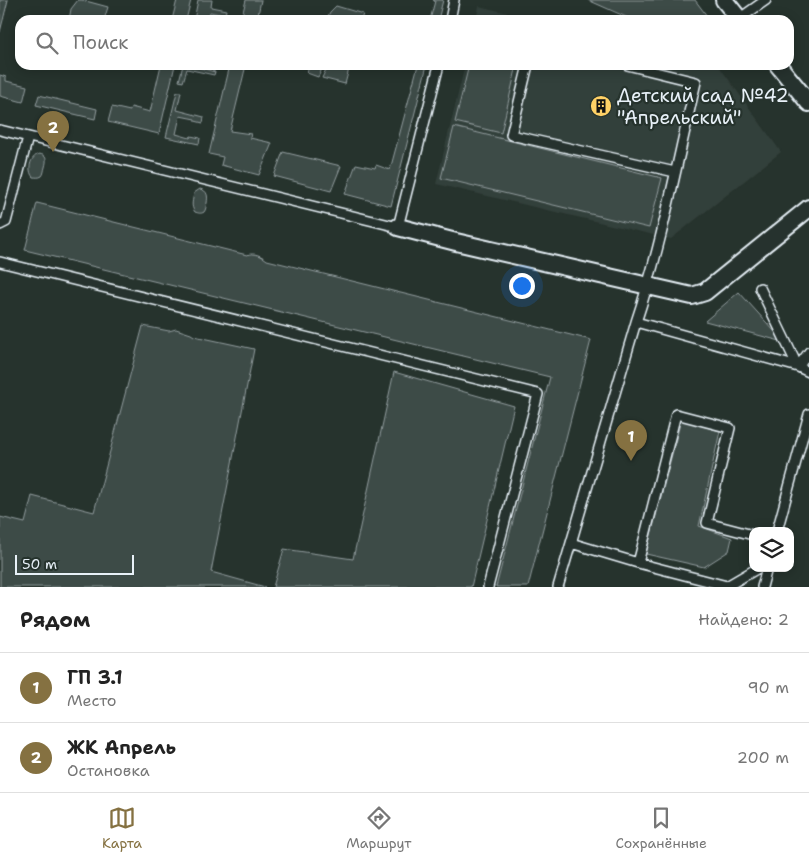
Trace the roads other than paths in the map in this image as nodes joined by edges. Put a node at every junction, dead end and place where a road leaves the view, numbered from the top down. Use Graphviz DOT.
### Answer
graph roads {
  1 [pos="454,0"];
  2 [pos="724,0"];
  3 [pos="766,0"];
  4 [pos="451,15"];
  5 [pos="737,15"];
  6 [pos="745,15"];
  7 [pos="437,70"];
  8 [pos="527,70"];
  9 [pos="647,70"];
  10 [pos="782,70"];
  11 [pos="809,103"];
  12 [pos="0,130"];
  13 [pos="28,137"];
  14 [pos="675,172"];
  15 [pos="809,208"];
  16 [pos="0,226"];
  17 [pos="398,227"];
  18 [pos="0,262"];
  19 [pos="648,285"];
  20 [pos="760,288"];
  21 [pos="636,322"];
  22 [pos="809,352"];
  23 [pos="798,367"];
  24 [pos="809,372"];
  25 [pos="809,414"];
  26 [pos="779,527"];
  27 [pos="749,534"];
  28 [pos="571,543"];
  29 [pos="638,563"];
  30 [pos="751,572"];
  31 [pos="766,572"];
  32 [pos="488,587"];
  33 [pos="558,587"];
  34 [pos="762,587"];
  1 -- 4 [label="lane"];
  2 -- 5 [label="street"];
  3 -- 6 [label="lane"];
  7 -- 17 [label="lane"];
  8 -- 14 [label="lane"];
  9 -- 14 [label="lane"];
  10 -- 11 [label="street"];
  12 -- 13 [label="lane"];
  13 -- 16 [label="lane"];
  13 -- 17 [label="lane"];
  14 -- 19 [label="lane"];
  15 -- 19 [label="street"];
  17 -- 19 [label="street"];
  18 -- 32 [label="lane"];
  19 -- 21 [label="lane"];
  20 -- 23 [label="lane"];
  21 -- 23 [label="lane"];
  21 -- 28 [label="lane"];
  22 -- 23 [label="lane"];
  23 -- 24 [label="lane"];
  25 -- 26 [label="lane"];
  27 -- 29 [label="lane"];
  28 -- 29 [label="lane"];
  28 -- 33 [label="lane"];
  29 -- 30 [label="lane"];
  31 -- 34 [label="lane"];
}
